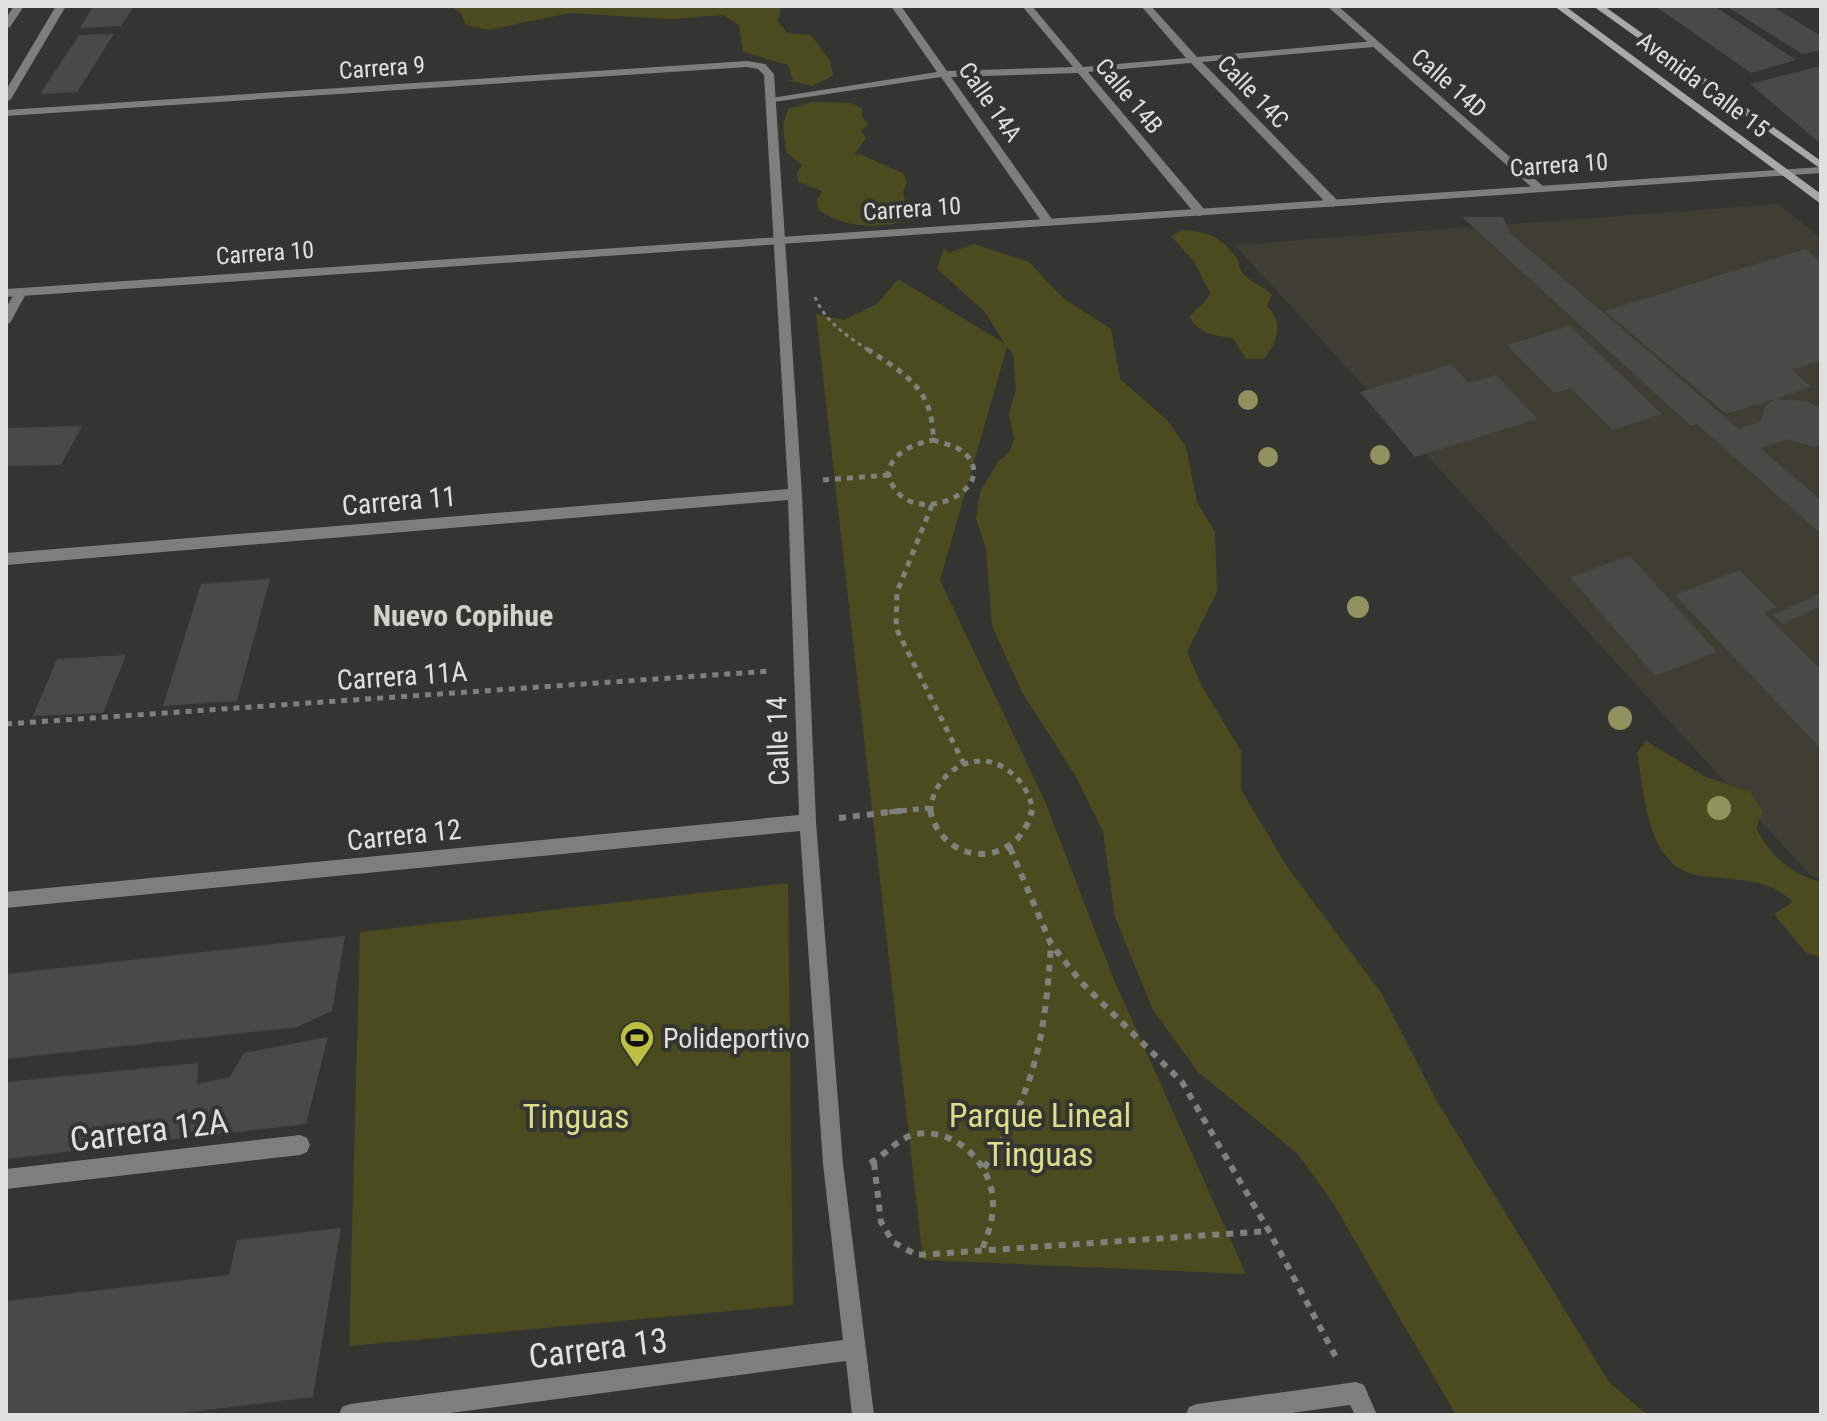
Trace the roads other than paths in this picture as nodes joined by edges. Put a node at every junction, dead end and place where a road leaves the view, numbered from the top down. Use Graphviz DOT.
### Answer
graph roads {
  1 [pos="19,6"];
  2 [pos="61,6"];
  3 [pos="896,6"];
  4 [pos="1027,6"];
  5 [pos="1146,6"];
  6 [pos="1332,6"];
  7 [pos="1559,6"];
  8 [pos="1598,6"];
  9 [pos="6,25"];
  10 [pos="1374,44"];
  11 [pos="1195,61"];
  12 [pos="761,66"];
  13 [pos="1081,70"];
  14 [pos="943,74"];
  15 [pos="6,99"];
  16 [pos="771,101"];
  17 [pos="6,113"];
  18 [pos="1821,168"];
  19 [pos="1784,172"];
  20 [pos="1540,189"];
  21 [pos="1821,200"];
  22 [pos="1333,203"];
  23 [pos="1200,212"];
  24 [pos="1048,222"];
  25 [pos="782,240"];
  26 [pos="21,292"];
  27 [pos="6,293"];
  28 [pos="6,320"];
  29 [pos="795,494"];
  30 [pos="6,559"];
  31 [pos="808,822"];
  32 [pos="6,900"];
  33 [pos="300,1145"];
  34 [pos="6,1179"];
  35 [pos="855,1349"];
  36 [pos="350,1415"];
  37 [pos="863,1415"];
  38 [pos="1197,1415"];
  39 [pos="1366,1415"];
  1 -- 9 [label="street"];
  2 -- 15 [label="street"];
  3 -- 14 [label="street, Calle 14A"];
  4 -- 13 [label="street, Calle 14B"];
  5 -- 11 [label="street, Calle 14C"];
  6 -- 10 [label="street, Calle 14D"];
  7 -- 19 [label="main road, Avenida Calle 15"];
  8 -- 18 [label="main road, Avenida Calle 15"];
  10 -- 11 [label="street"];
  10 -- 20 [label="street, Calle 14D"];
  11 -- 13 [label="street"];
  11 -- 22 [label="street, Calle 14C"];
  12 -- 16 [label="street, Calle 14"];
  12 -- 17 [label="street, Carrera 9"];
  13 -- 14 [label="street"];
  13 -- 23 [label="street, Calle 14B"];
  14 -- 16 [label="street"];
  14 -- 24 [label="street, Calle 14A"];
  16 -- 25 [label="street, Calle 14"];
  18 -- 19 [label="street, Carrera 10"];
  19 -- 20 [label="street, Carrera 10"];
  19 -- 21 [label="main road, Avenida Calle 15"];
  20 -- 22 [label="street, Carrera 10"];
  22 -- 23 [label="street, Carrera 10"];
  23 -- 24 [label="street, Carrera 10"];
  24 -- 25 [label="street, Carrera 10"];
  25 -- 26 [label="street, Carrera 10"];
  25 -- 29 [label="street, Calle 14"];
  26 -- 27 [label="street, Carrera 10"];
  26 -- 28 [label="street"];
  29 -- 30 [label="street, Carrera 11"];
  29 -- 31 [label="street, Calle 14"];
  31 -- 32 [label="street, Carrera 12"];
  31 -- 35 [label="street, Calle 14"];
  33 -- 34 [label="street, Carrera 12A"];
  35 -- 36 [label="street, Carrera 13"];
  35 -- 37 [label="street, Calle 14"];
  38 -- 39 [label="street"];
}
